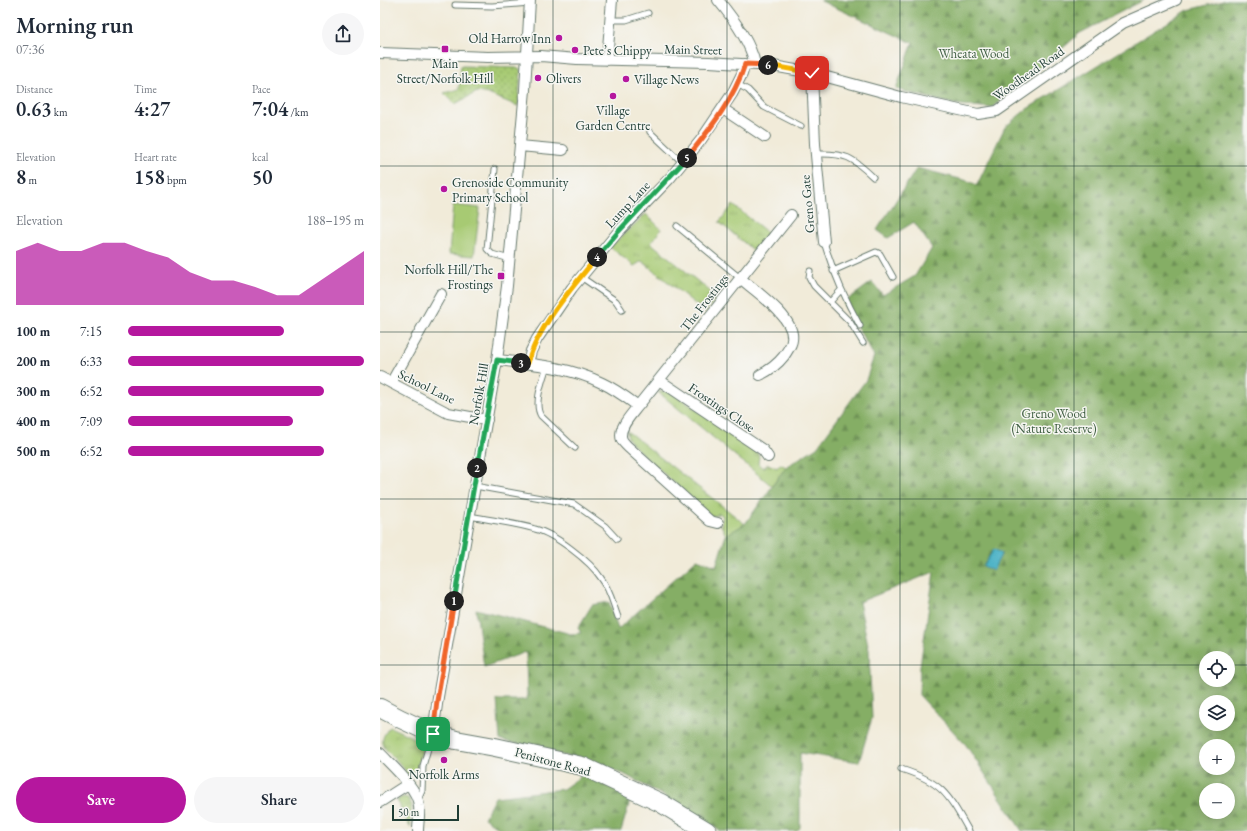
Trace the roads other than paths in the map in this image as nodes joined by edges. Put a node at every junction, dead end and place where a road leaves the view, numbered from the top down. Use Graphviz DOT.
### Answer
graph roads {
  1 [pos="612,0"];
  2 [pos="718,0"];
  3 [pos="1176,0"];
  4 [pos="530,2"];
  5 [pos="455,5"];
  6 [pos="648,13"];
  7 [pos="610,20"];
  8 [pos="380,53"];
  9 [pos="527,56"];
  10 [pos="607,60"];
  11 [pos="750,64"];
  12 [pos="812,73"];
  13 [pos="737,84"];
  14 [pos="723,108"];
  15 [pos="801,126"];
  16 [pos="650,132"];
  17 [pos="765,136"];
  18 [pos="520,146"];
  19 [pos="563,150"];
  20 [pos="816,154"];
  21 [pos="683,163"];
  22 [pos="495,169"];
  23 [pos="873,177"];
  24 [pos="791,215"];
  25 [pos="677,226"];
  26 [pos="824,242"];
  27 [pos="510,259"];
  28 [pos="810,271"];
  29 [pos="833,271"];
  30 [pos="893,276"];
  31 [pos="581,277"];
  32 [pos="740,278"];
  33 [pos="841,290"];
  34 [pos="441,294"];
  35 [pos="830,302"];
  36 [pos="622,310"];
  37 [pos="860,326"];
  38 [pos="863,344"];
  39 [pos="497,360"];
  40 [pos="528,363"];
  41 [pos="547,366"];
  42 [pos="760,375"];
  43 [pos="380,377"];
  44 [pos="659,380"];
  45 [pos="391,383"];
  46 [pos="638,406"];
  47 [pos="487,420"];
  48 [pos="575,448"];
  49 [pos="768,457"];
  50 [pos="474,486"];
  51 [pos="469,516"];
  52 [pos="718,523"];
  53 [pos="617,539"];
  54 [pos="618,617"];
  55 [pos="381,710"];
  56 [pos="431,739"];
  57 [pos="380,753"];
  58 [pos="901,769"];
  59 [pos="408,784"];
  60 [pos="418,801"];
  61 [pos="380,802"];
  62 [pos="418,831"];
  63 [pos="708,831"];
  64 [pos="968,831"];
  1 -- 7 [label="street"];
  2 -- 11 [label="street"];
  3 -- 12 [label="street, Woodhead Road"];
  4 -- 5 [label="lane"];
  4 -- 9 [label="street, Norfolk Hill"];
  6 -- 7 [label="lane"];
  7 -- 10 [label="street"];
  8 -- 9 [label="street, Main Street"];
  9 -- 10 [label="street, Main Street"];
  9 -- 18 [label="street, Norfolk Hill"];
  10 -- 11 [label="street, Main Street"];
  11 -- 12 [label="street, Main Street"];
  11 -- 13 [label="street, Lump Lane"];
  12 -- 20 [label="street, Greno Gate"];
  13 -- 14 [label="street, Lump Lane"];
  13 -- 15 [label="lane"];
  14 -- 17 [label="street"];
  14 -- 21 [label="street, Lump Lane"];
  16 -- 21 [label="lane"];
  18 -- 19 [label="street"];
  18 -- 27 [label="street, Norfolk Hill"];
  20 -- 23 [label="lane"];
  20 -- 26 [label="street, Greno Gate"];
  21 -- 31 [label="street, Lump Lane"];
  22 -- 27 [label="lane"];
  24 -- 32 [label="street, The Frostings"];
  25 -- 32 [label="lane"];
  26 -- 29 [label="lane, Greno Gate"];
  27 -- 39 [label="street, Norfolk Hill"];
  28 -- 35 [label="lane"];
  29 -- 30 [label="lane"];
  29 -- 33 [label="lane, Greno Gate"];
  31 -- 36 [label="lane"];
  31 -- 40 [label="street, Lump Lane"];
  32 -- 42 [label="street"];
  32 -- 44 [label="street, The Frostings"];
  33 -- 35 [label="lane"];
  33 -- 37 [label="lane, Greno Gate"];
  34 -- 45 [label="street"];
  35 -- 38 [label="lane"];
  39 -- 40 [label="street"];
  39 -- 47 [label="street, Norfolk Hill"];
  40 -- 41 [label="street"];
  41 -- 46 [label="street"];
  41 -- 48 [label="lane"];
  43 -- 45 [label="street, School Lane"];
  44 -- 46 [label="street, The Frostings"];
  44 -- 49 [label="street, Frostings Close"];
  45 -- 47 [label="street, School Lane"];
  46 -- 52 [label="street, The Frostings"];
  47 -- 50 [label="street, Norfolk Hill"];
  50 -- 51 [label="street, Norfolk Hill"];
  50 -- 53 [label="lane"];
  51 -- 54 [label="lane"];
  51 -- 56 [label="street, Norfolk Hill"];
  55 -- 56 [label="highway, Penistone Road"];
  56 -- 60 [label="lane"];
  56 -- 63 [label="highway, Penistone Road"];
  57 -- 59 [label="street"];
  58 -- 64 [label="lane"];
  59 -- 60 [label="street"];
  59 -- 61 [label="street"];
  60 -- 62 [label="street"];
}
